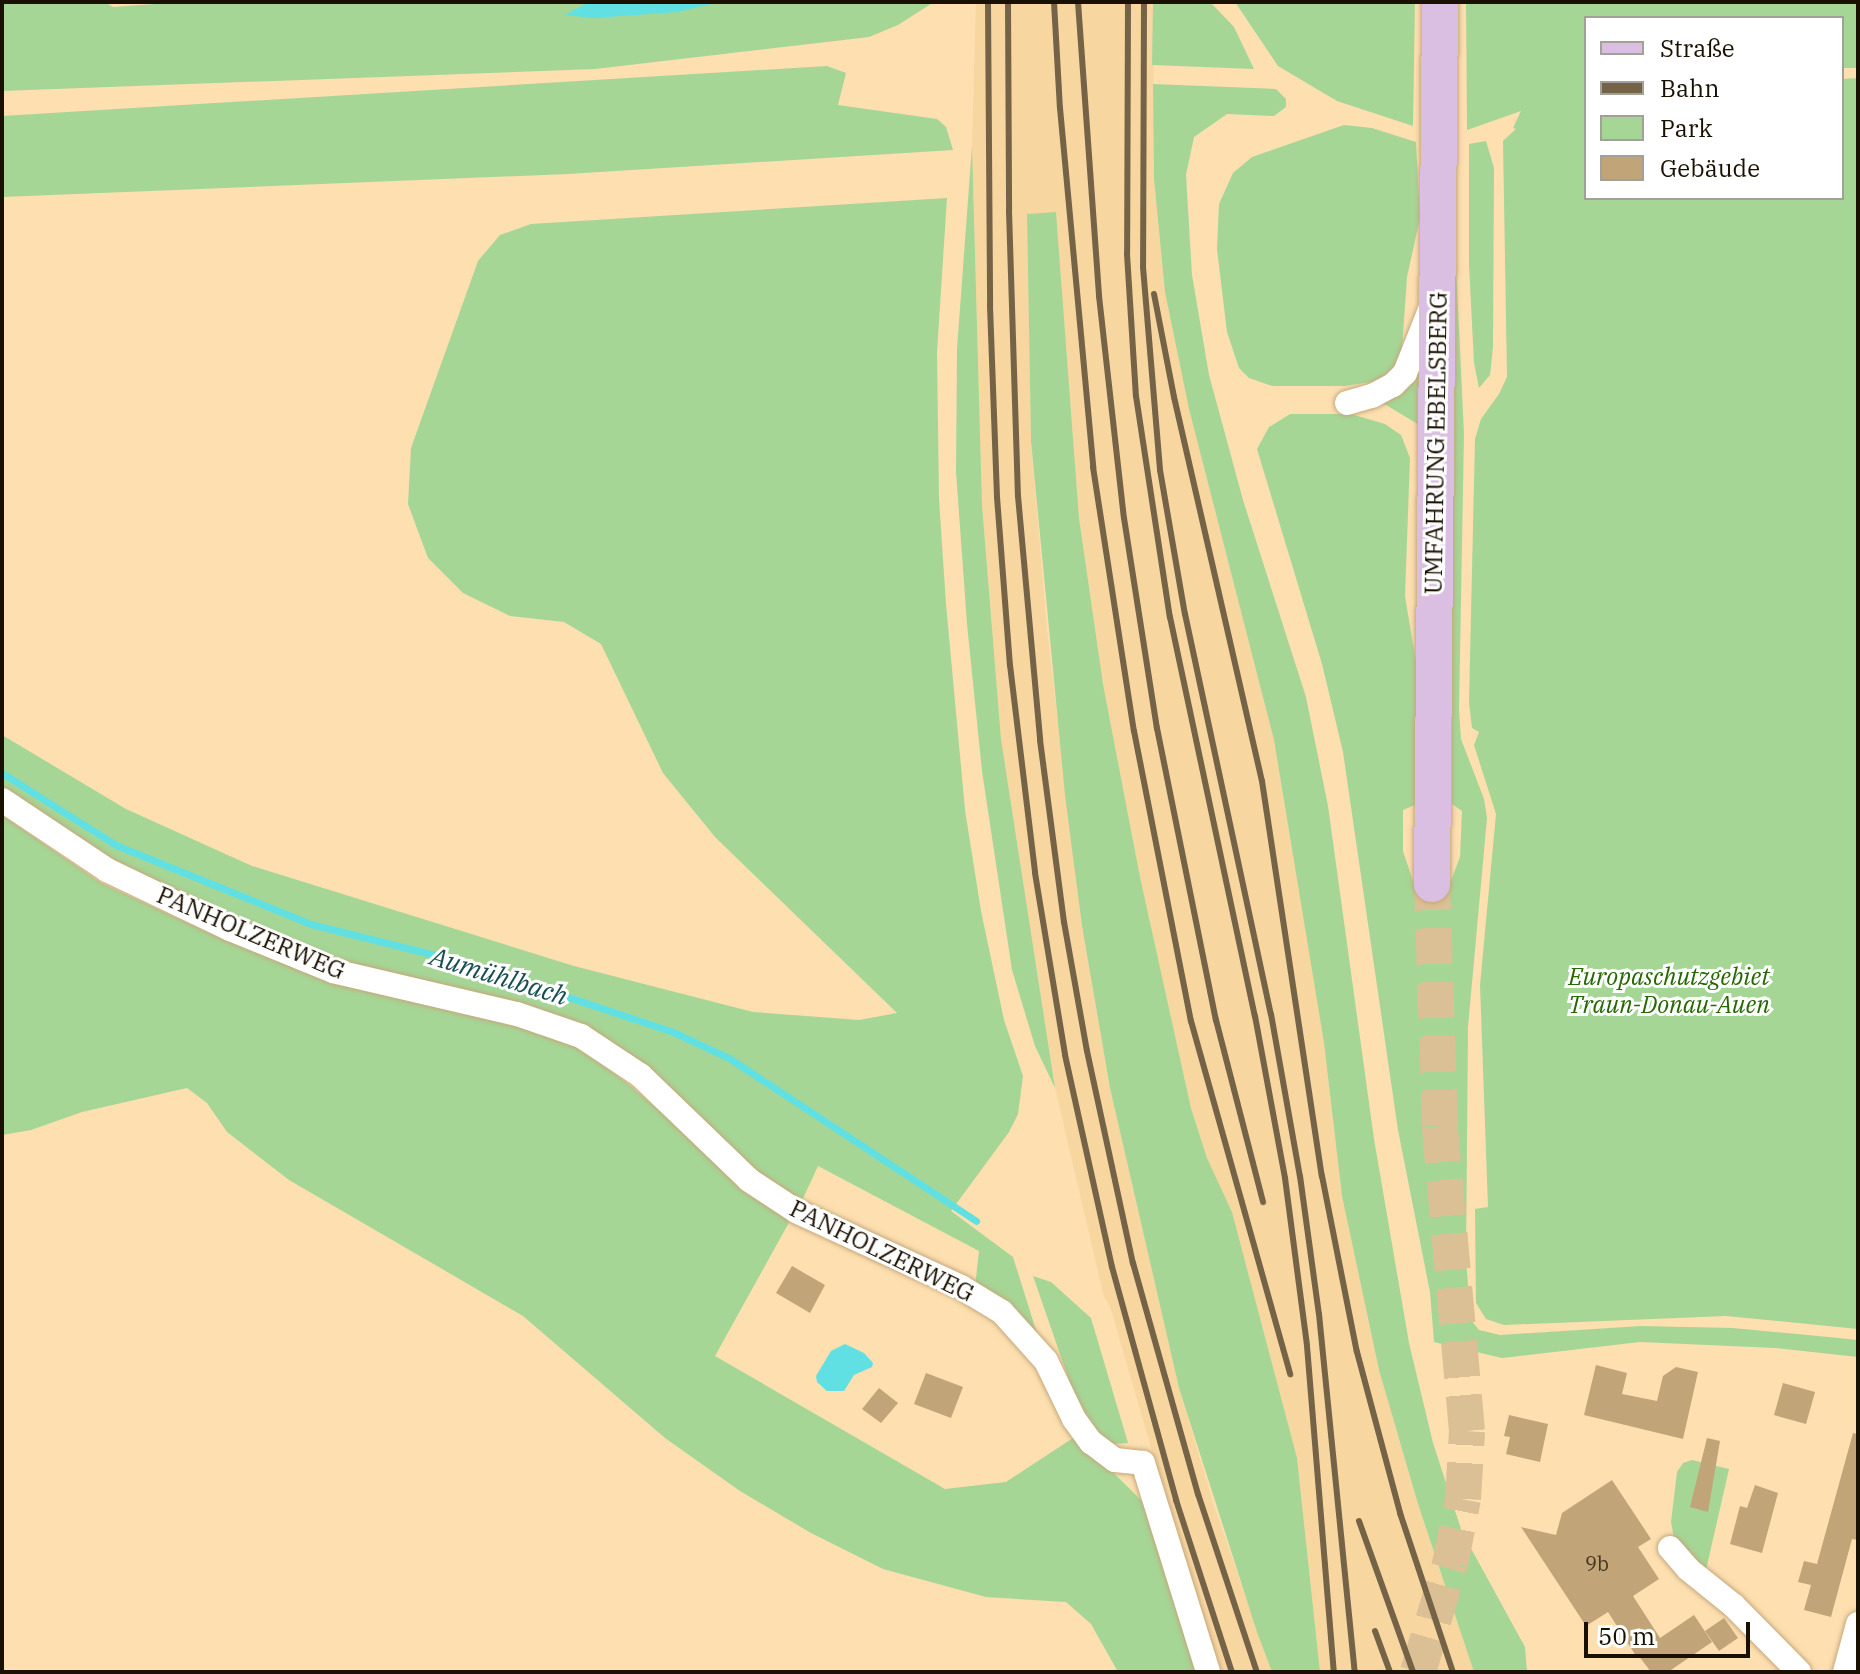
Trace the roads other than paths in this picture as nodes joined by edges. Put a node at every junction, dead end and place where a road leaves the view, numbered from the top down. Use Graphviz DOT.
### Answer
graph roads {
  1 [pos="1440,2"];
  2 [pos="1437,293"];
  3 [pos="1347,403"];
  4 [pos="2,800"];
  5 [pos="1432,884"];
  6 [pos="1670,1548"];
  7 [pos="1858,1624"];
  8 [pos="1208,1672"];
  9 [pos="1799,1672"];
  10 [pos="1845,1672"];
  1 -- 2 [label="main road, UMFAHRUNG EBELSBERG"];
  2 -- 3 [label="street"];
  2 -- 5 [label="main road, UMFAHRUNG EBELSBERG"];
  4 -- 8 [label="street, PANHOLZERWEG"];
  6 -- 9 [label="street"];
  7 -- 10 [label="street"];
}
